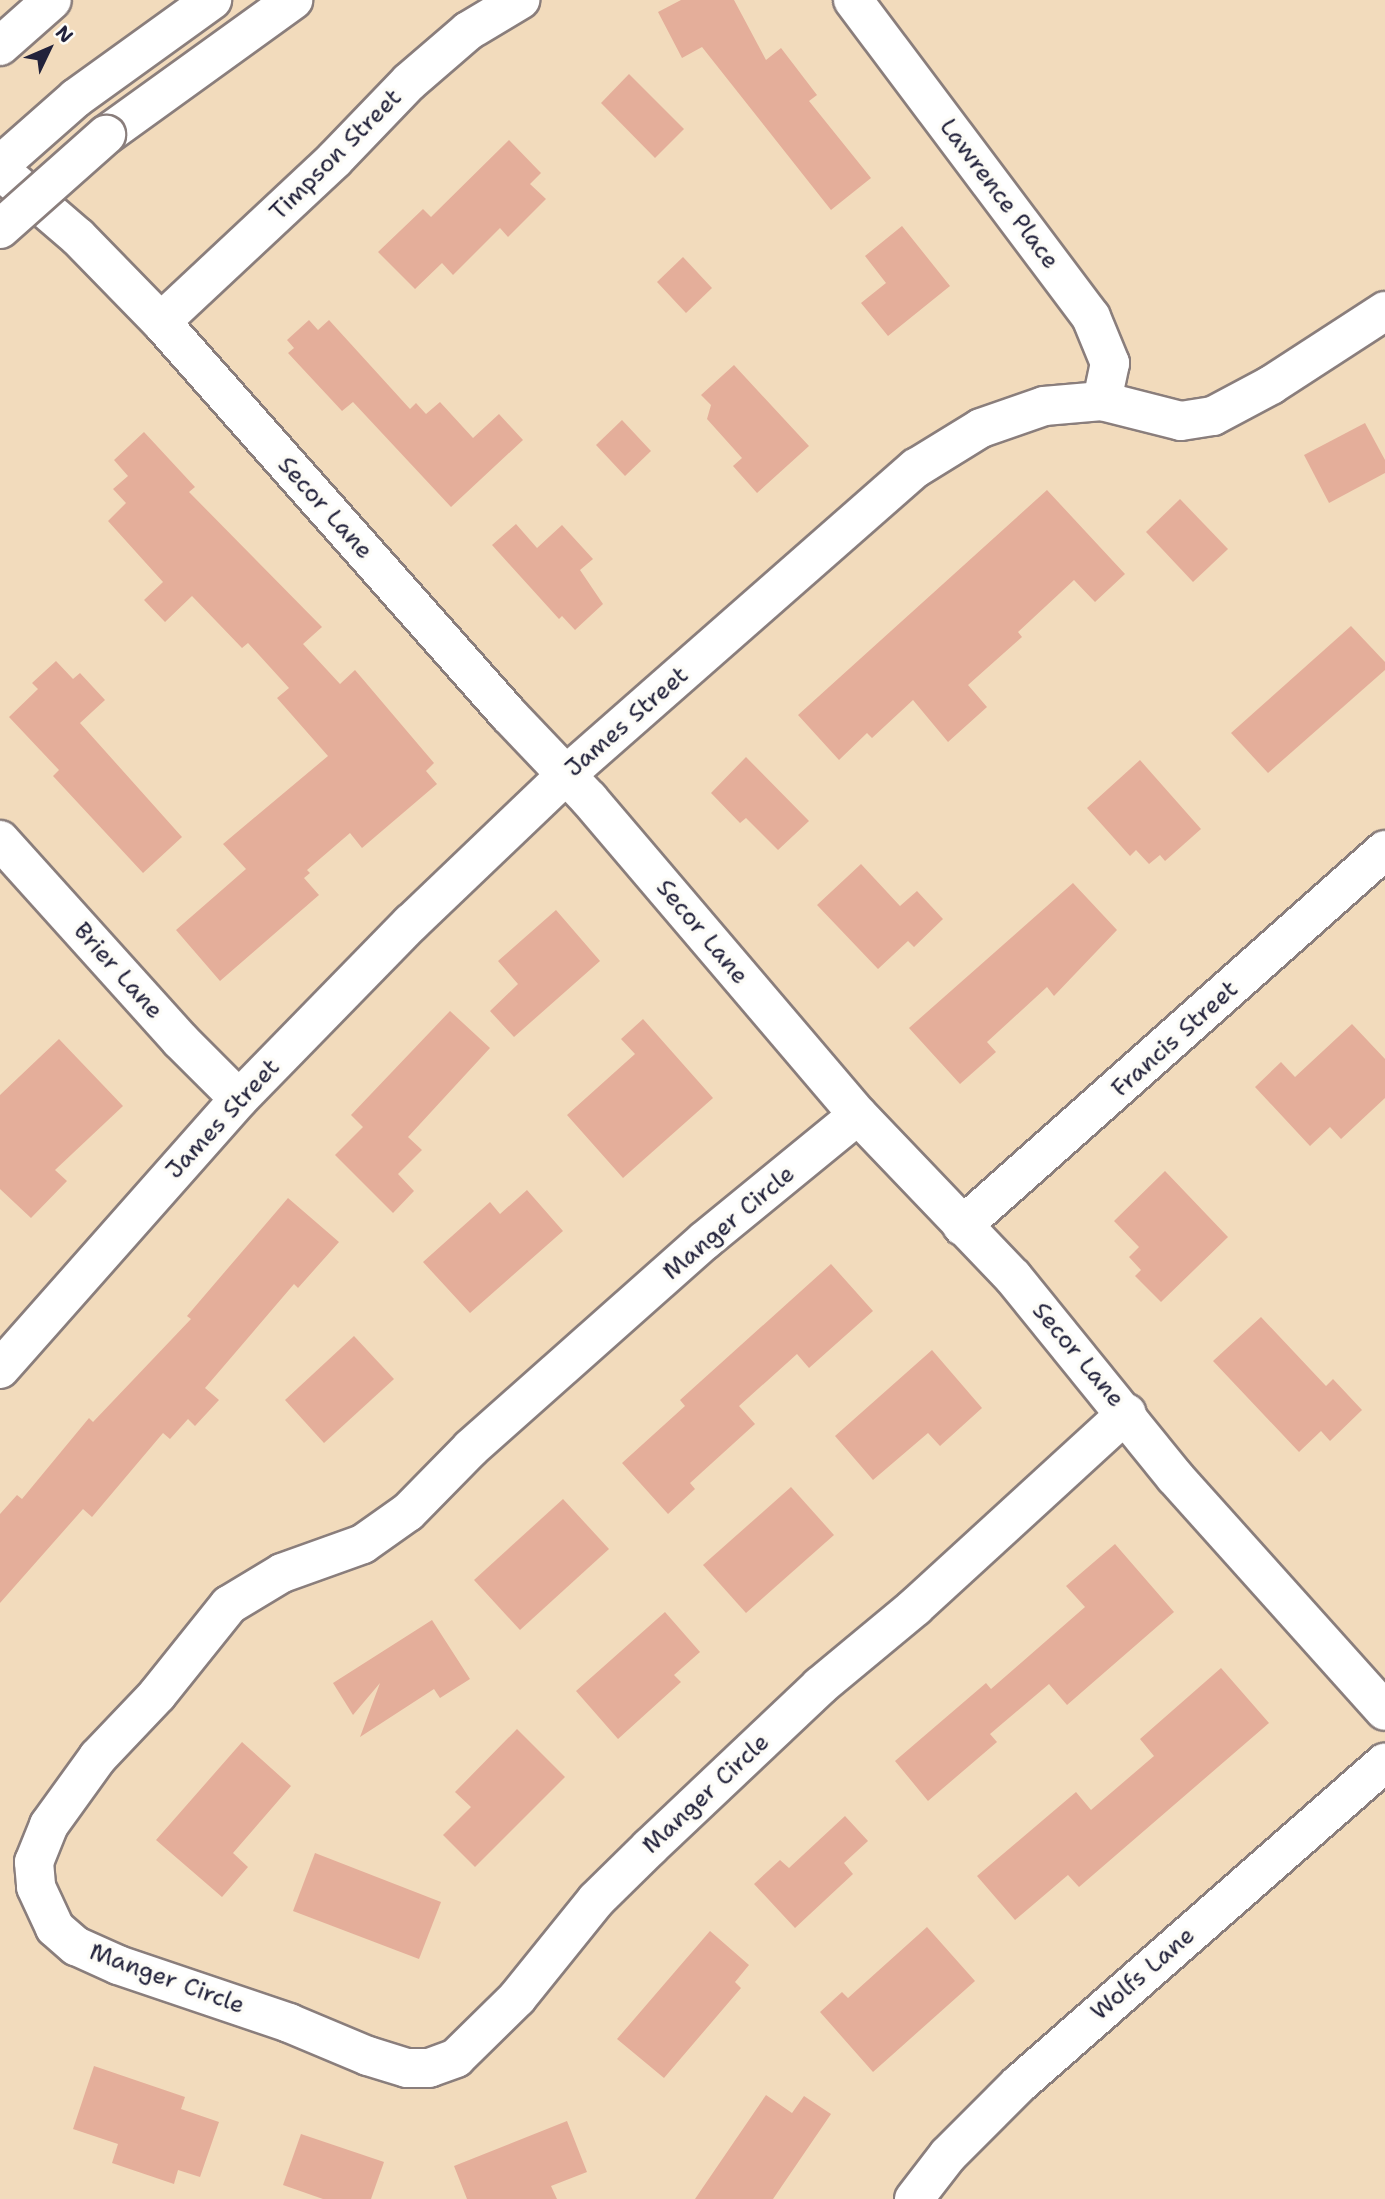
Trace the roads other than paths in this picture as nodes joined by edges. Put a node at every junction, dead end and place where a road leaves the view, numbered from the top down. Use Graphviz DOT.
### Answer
graph roads {
  1 [pos="52,0"];
  2 [pos="212,0"];
  3 [pos="293,0"];
  4 [pos="520,0"];
  5 [pos="853,0"];
  6 [pos="0,46"];
  7 [pos="0,167"];
  8 [pos="0,229"];
  9 [pos="1385,311"];
  10 [pos="162,321"];
  11 [pos="1102,401"];
  12 [pos="566,775"];
  13 [pos="0,841"];
  14 [pos="1385,850"];
  15 [pos="239,1099"];
  16 [pos="858,1115"];
  17 [pos="961,1226"];
  18 [pos="0,1369"];
  19 [pos="1127,1413"];
  20 [pos="1385,1711"];
  21 [pos="1385,1763"];
  22 [pos="914,2199"];
  1 -- 6 [label="main road"];
  2 -- 7 [label="main road"];
  3 -- 8 [label="main road, bridge"];
  4 -- 10 [label="main road, Timpson Street"];
  5 -- 11 [label="main road, Lawrence Place"];
  7 -- 10 [label="main road, Secor Lane"];
  9 -- 11 [label="main road, James Street"];
  10 -- 12 [label="main road, Secor Lane"];
  11 -- 12 [label="main road, James Street"];
  12 -- 15 [label="main road, James Street"];
  12 -- 16 [label="main road, Secor Lane"];
  13 -- 15 [label="main road, Brier Lane"];
  14 -- 17 [label="main road, Francis Street"];
  15 -- 18 [label="main road, James Street"];
  16 -- 17 [label="main road, Secor Lane"];
  16 -- 19 [label="main road, Manger Circle"];
  17 -- 19 [label="main road, Secor Lane"];
  19 -- 20 [label="main road, Secor Lane"];
  21 -- 22 [label="main road, Wolfs Lane"];
}
